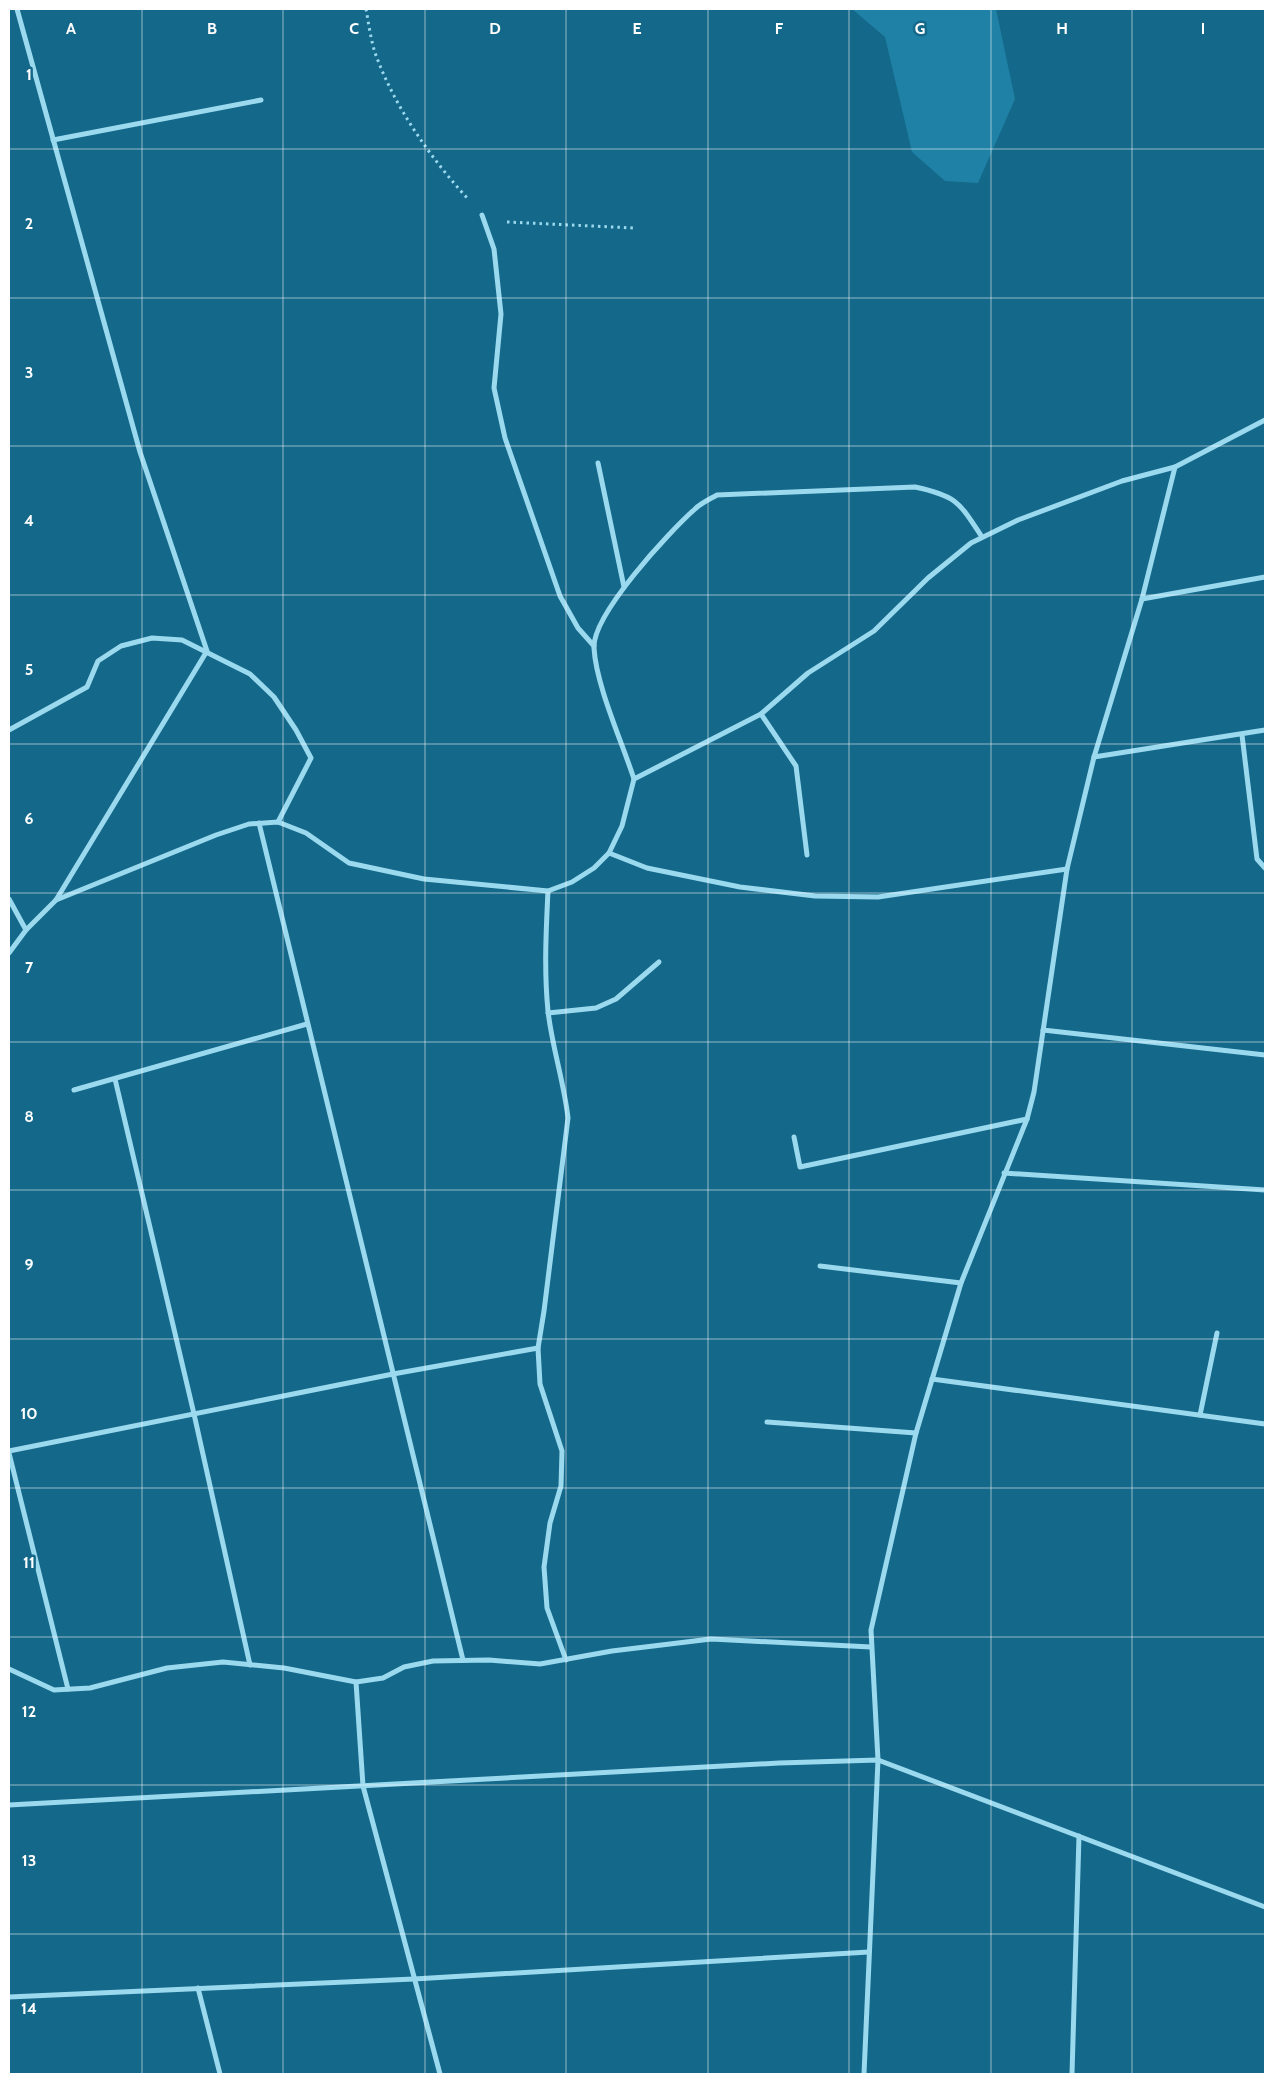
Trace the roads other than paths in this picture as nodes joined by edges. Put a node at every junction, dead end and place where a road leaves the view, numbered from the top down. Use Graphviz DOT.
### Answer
graph roads {
  1 [pos="17,9"];
  2 [pos="261,100"];
  3 [pos="53,140"];
  4 [pos="482,214"];
  5 [pos="1265,420"];
  6 [pos="598,463"];
  7 [pos="1175,467"];
  8 [pos="982,537"];
  9 [pos="1265,577"];
  10 [pos="624,587"];
  11 [pos="1142,599"];
  12 [pos="594,646"];
  13 [pos="207,651"];
  14 [pos="761,714"];
  15 [pos="9,730"];
  16 [pos="1265,730"];
  17 [pos="1242,735"];
  18 [pos="1094,757"];
  19 [pos="634,779"];
  20 [pos="278,822"];
  21 [pos="259,823"];
  22 [pos="610,853"];
  23 [pos="807,855"];
  24 [pos="1265,868"];
  25 [pos="1067,869"];
  26 [pos="548,891"];
  27 [pos="9,899"];
  28 [pos="56,900"];
  29 [pos="26,930"];
  30 [pos="9,953"];
  31 [pos="659,962"];
  32 [pos="548,1013"];
  33 [pos="307,1024"];
  34 [pos="1043,1030"];
  35 [pos="1265,1055"];
  36 [pos="115,1079"];
  37 [pos="74,1090"];
  38 [pos="1026,1119"];
  39 [pos="794,1137"];
  40 [pos="1004,1173"];
  41 [pos="1265,1190"];
  42 [pos="820,1266"];
  43 [pos="961,1283"];
  44 [pos="1218,1333"];
  45 [pos="538,1348"];
  46 [pos="393,1374"];
  47 [pos="932,1379"];
  48 [pos="194,1414"];
  49 [pos="1200,1415"];
  50 [pos="767,1422"];
  51 [pos="1265,1424"];
  52 [pos="916,1433"];
  53 [pos="9,1452"];
  54 [pos="871,1647"];
  55 [pos="463,1660"];
  56 [pos="566,1660"];
  57 [pos="250,1665"];
  58 [pos="9,1669"];
  59 [pos="356,1682"];
  60 [pos="68,1689"];
  61 [pos="878,1760"];
  62 [pos="363,1786"];
  63 [pos="9,1805"];
  64 [pos="1079,1836"];
  65 [pos="1265,1907"];
  66 [pos="869,1952"];
  67 [pos="414,1979"];
  68 [pos="198,1988"];
  69 [pos="9,1997"];
  70 [pos="220,2074"];
  71 [pos="440,2074"];
  72 [pos="864,2074"];
  73 [pos="1072,2074"];
  1 -- 3 [label="street"];
  2 -- 3 [label="street"];
  3 -- 13 [label="street"];
  4 -- 12 [label="street"];
  5 -- 7 [label="street"];
  6 -- 10 [label="street"];
  7 -- 8 [label="street"];
  7 -- 11 [label="street"];
  8 -- 10 [label="street"];
  8 -- 14 [label="street"];
  9 -- 11 [label="street"];
  10 -- 12 [label="street"];
  11 -- 18 [label="street"];
  12 -- 19 [label="street"];
  13 -- 15 [label="street"];
  13 -- 20 [label="street"];
  13 -- 28 [label="street"];
  14 -- 19 [label="street"];
  14 -- 23 [label="street"];
  16 -- 17 [label="street"];
  17 -- 18 [label="street"];
  17 -- 24 [label="street"];
  18 -- 25 [label="street"];
  19 -- 22 [label="street"];
  20 -- 21 [label="street"];
  20 -- 26 [label="street"];
  21 -- 28 [label="street"];
  21 -- 33 [label="street"];
  22 -- 25 [label="street"];
  22 -- 26 [label="street"];
  25 -- 34 [label="street"];
  26 -- 32 [label="street"];
  27 -- 29 [label="street"];
  28 -- 29 [label="street"];
  29 -- 30 [label="street"];
  31 -- 32 [label="street"];
  32 -- 45 [label="street"];
  33 -- 36 [label="street"];
  33 -- 46 [label="street"];
  34 -- 35 [label="street"];
  34 -- 38 [label="street"];
  36 -- 37 [label="street"];
  36 -- 48 [label="street"];
  38 -- 39 [label="street"];
  38 -- 40 [label="street"];
  40 -- 41 [label="street"];
  40 -- 43 [label="street"];
  42 -- 43 [label="street"];
  43 -- 47 [label="street"];
  44 -- 49 [label="street"];
  45 -- 46 [label="street"];
  45 -- 56 [label="street"];
  46 -- 48 [label="street"];
  46 -- 55 [label="street"];
  47 -- 49 [label="street"];
  47 -- 52 [label="street"];
  48 -- 53 [label="street"];
  48 -- 57 [label="street"];
  49 -- 51 [label="street"];
  50 -- 52 [label="street"];
  52 -- 54 [label="street"];
  53 -- 60 [label="street"];
  54 -- 56 [label="street"];
  54 -- 61 [label="street"];
  55 -- 56 [label="street"];
  55 -- 59 [label="street"];
  57 -- 59 [label="street"];
  57 -- 60 [label="street"];
  58 -- 60 [label="street"];
  59 -- 62 [label="street"];
  61 -- 62 [label="street"];
  61 -- 64 [label="street"];
  61 -- 66 [label="street"];
  62 -- 63 [label="street"];
  62 -- 67 [label="street"];
  64 -- 65 [label="street"];
  64 -- 73 [label="street"];
  66 -- 67 [label="street"];
  66 -- 72 [label="street"];
  67 -- 68 [label="street"];
  67 -- 71 [label="street"];
  68 -- 69 [label="street"];
  68 -- 70 [label="street"];
}
